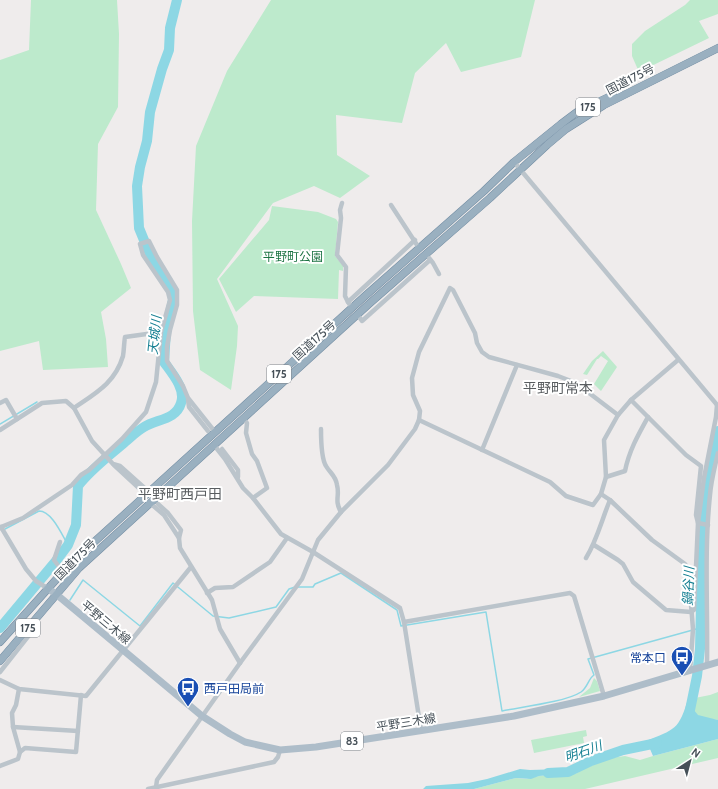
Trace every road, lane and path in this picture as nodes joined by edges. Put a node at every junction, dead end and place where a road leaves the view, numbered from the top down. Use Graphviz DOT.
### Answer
graph roads {
  1 [pos="718,48"];
  2 [pos="672,70"];
  3 [pos="514,162"];
  4 [pos="520,170"];
  5 [pos="342,203"];
  6 [pos="391,205"];
  7 [pos="414,240"];
  8 [pos="419,248"];
  9 [pos="425,254"];
  10 [pos="430,260"];
  11 [pos="439,274"];
  12 [pos="350,305"];
  13 [pos="358,315"];
  14 [pos="161,332"];
  15 [pos="160,346"];
  16 [pos="167,347"];
  17 [pos="678,360"];
  18 [pos="517,365"];
  19 [pos="188,398"];
  20 [pos="631,400"];
  21 [pos="0,403"];
  22 [pos="718,406"];
  23 [pos="74,408"];
  24 [pos="618,415"];
  25 [pos="648,417"];
  26 [pos="17,419"];
  27 [pos="244,419"];
  28 [pos="419,420"];
  29 [pos="321,429"];
  30 [pos="0,430"];
  31 [pos="211,432"];
  32 [pos="214,445"];
  33 [pos="222,449"];
  34 [pos="482,450"];
  35 [pos="718,453"];
  36 [pos="105,455"];
  37 [pos="113,464"];
  38 [pos="606,477"];
  39 [pos="238,479"];
  40 [pos="141,490"];
  41 [pos="149,492"];
  42 [pos="601,494"];
  43 [pos="253,498"];
  44 [pos="610,500"];
  45 [pos="150,503"];
  46 [pos="158,504"];
  47 [pos="341,512"];
  48 [pos="698,523"];
  49 [pos="708,524"];
  50 [pos="1,528"];
  51 [pos="179,538"];
  52 [pos="287,538"];
  53 [pos="60,542"];
  54 [pos="594,545"];
  55 [pos="313,552"];
  56 [pos="586,558"];
  57 [pos="191,567"];
  58 [pos="63,572"];
  59 [pos="47,588"];
  60 [pos="207,593"];
  61 [pos="56,594"];
  62 [pos="691,612"];
  63 [pos="404,622"];
  64 [pos="26,630"];
  65 [pos="0,642"];
  66 [pos="123,650"];
  67 [pos="0,660"];
  68 [pos="718,662"];
  69 [pos="240,663"];
  70 [pos="706,666"];
  71 [pos="691,671"];
  72 [pos="0,672"];
  73 [pos="0,680"];
  74 [pos="19,689"];
  75 [pos="81,695"];
  76 [pos="604,696"];
  77 [pos="202,716"];
  78 [pos="13,727"];
  79 [pos="421,730"];
  80 [pos="78,732"];
  81 [pos="280,750"];
  82 [pos="20,752"];
  83 [pos="0,766"];
  84 [pos="156,787"];
  85 [pos="148,789"];
  1 -- 2 [label="highway, 国道175号 / 175"];
  2 -- 3 [label="highway, 国道175号 / 175"];
  2 -- 4 [label="highway, 国道175号 / 175"];
  3 -- 4 [label="street"];
  3 -- 8 [label="highway, 国道175号 / 175"];
  4 -- 9 [label="highway, 国道175号 / 175"];
  4 -- 17 [label="street"];
  5 -- 12 [label="street"];
  6 -- 7 [label="street"];
  7 -- 8 [label="street"];
  7 -- 12 [label="street"];
  8 -- 12 [label="highway, 国道175号 / 175"];
  9 -- 10 [label="street"];
  9 -- 13 [label="highway, 国道175号 / 175"];
  10 -- 11 [label="street"];
  10 -- 13 [label="street"];
  12 -- 31 [label="highway, 国道175号 / 175"];
  13 -- 27 [label="highway, 国道175号 / 175"];
  14 -- 15 [label="street"];
  14 -- 16 [label="street"];
  14 -- 23 [label="street"];
  15 -- 16 [label="street"];
  15 -- 36 [label="street"];
  16 -- 19 [label="street"];
  17 -- 20 [label="street"];
  17 -- 22 [label="street"];
  18 -- 24 [label="street"];
  18 -- 28 [label="street"];
  18 -- 34 [label="street"];
  19 -- 31 [label="street"];
  19 -- 31 [label="street"];
  20 -- 24 [label="street"];
  20 -- 25 [label="street"];
  21 -- 26 [label="street"];
  22 -- 48 [label="street"];
  23 -- 26 [label="street"];
  23 -- 36 [label="street"];
  24 -- 38 [label="street"];
  25 -- 38 [label="street"];
  25 -- 48 [label="street"];
  26 -- 30 [label="street"];
  27 -- 32 [label="highway, 国道175号 / 175"];
  27 -- 43 [label="street"];
  28 -- 34 [label="street"];
  28 -- 47 [label="street"];
  29 -- 47 [label="street"];
  31 -- 41 [label="highway, 国道175号 / 175"];
  32 -- 39 [label="street"];
  32 -- 45 [label="highway, 国道175号 / 175"];
  33 -- 39 [label="street"];
  34 -- 42 [label="street"];
  35 -- 49 [label="street"];
  36 -- 37 [label="street"];
  36 -- 50 [label="street"];
  37 -- 40 [label="street"];
  37 -- 41 [label="street"];
  38 -- 42 [label="street"];
  39 -- 43 [label="street"];
  41 -- 58 [label="highway, 国道175号 / 175"];
  42 -- 44 [label="street"];
  43 -- 52 [label="street"];
  44 -- 54 [label="street"];
  44 -- 62 [label="street"];
  45 -- 51 [label="street"];
  45 -- 61 [label="highway, 国道175号 / 175"];
  46 -- 51 [label="street"];
  47 -- 55 [label="street"];
  48 -- 49 [label="street"];
  48 -- 62 [label="street"];
  49 -- 70 [label="street"];
  50 -- 59 [label="street"];
  51 -- 57 [label="street"];
  52 -- 55 [label="street"];
  52 -- 60 [label="street"];
  53 -- 58 [label="street"];
  54 -- 56 [label="street"];
  54 -- 62 [label="street"];
  55 -- 63 [label="street"];
  55 -- 69 [label="street"];
  57 -- 60 [label="street"];
  57 -- 66 [label="street"];
  58 -- 59 [label="highway, 国道175号 / 175"];
  59 -- 61 [label="main road, 平野三木線 / 83"];
  59 -- 65 [label="highway, 国道175号 / 175"];
  60 -- 69 [label="street"];
  61 -- 64 [label="highway, 国道175号 / 175"];
  61 -- 66 [label="main road, 平野三木線 / 83"];
  62 -- 71 [label="street"];
  63 -- 76 [label="street"];
  63 -- 79 [label="street"];
  64 -- 67 [label="highway, 国道175号 / 175"];
  64 -- 72 [label="street"];
  66 -- 75 [label="street"];
  66 -- 77 [label="main road, 平野三木線 / 83"];
  68 -- 70 [label="main road, 平野三木線 / 83"];
  69 -- 77 [label="street"];
  70 -- 71 [label="main road, 平野三木線 / 83"];
  71 -- 76 [label="main road, 平野三木線 / 83"];
  73 -- 74 [label="street"];
  74 -- 75 [label="street"];
  74 -- 78 [label="street"];
  75 -- 80 [label="street"];
  76 -- 79 [label="main road, 平野三木線 / 83"];
  77 -- 81 [label="main road, 平野三木線 / 83"];
  77 -- 84 [label="street"];
  78 -- 80 [label="street"];
  78 -- 82 [label="street"];
  79 -- 81 [label="main road, 平野三木線 / 83"];
  80 -- 82 [label="street"];
  81 -- 84 [label="street"];
  82 -- 83 [label="street"];
  84 -- 85 [label="street"];
}
